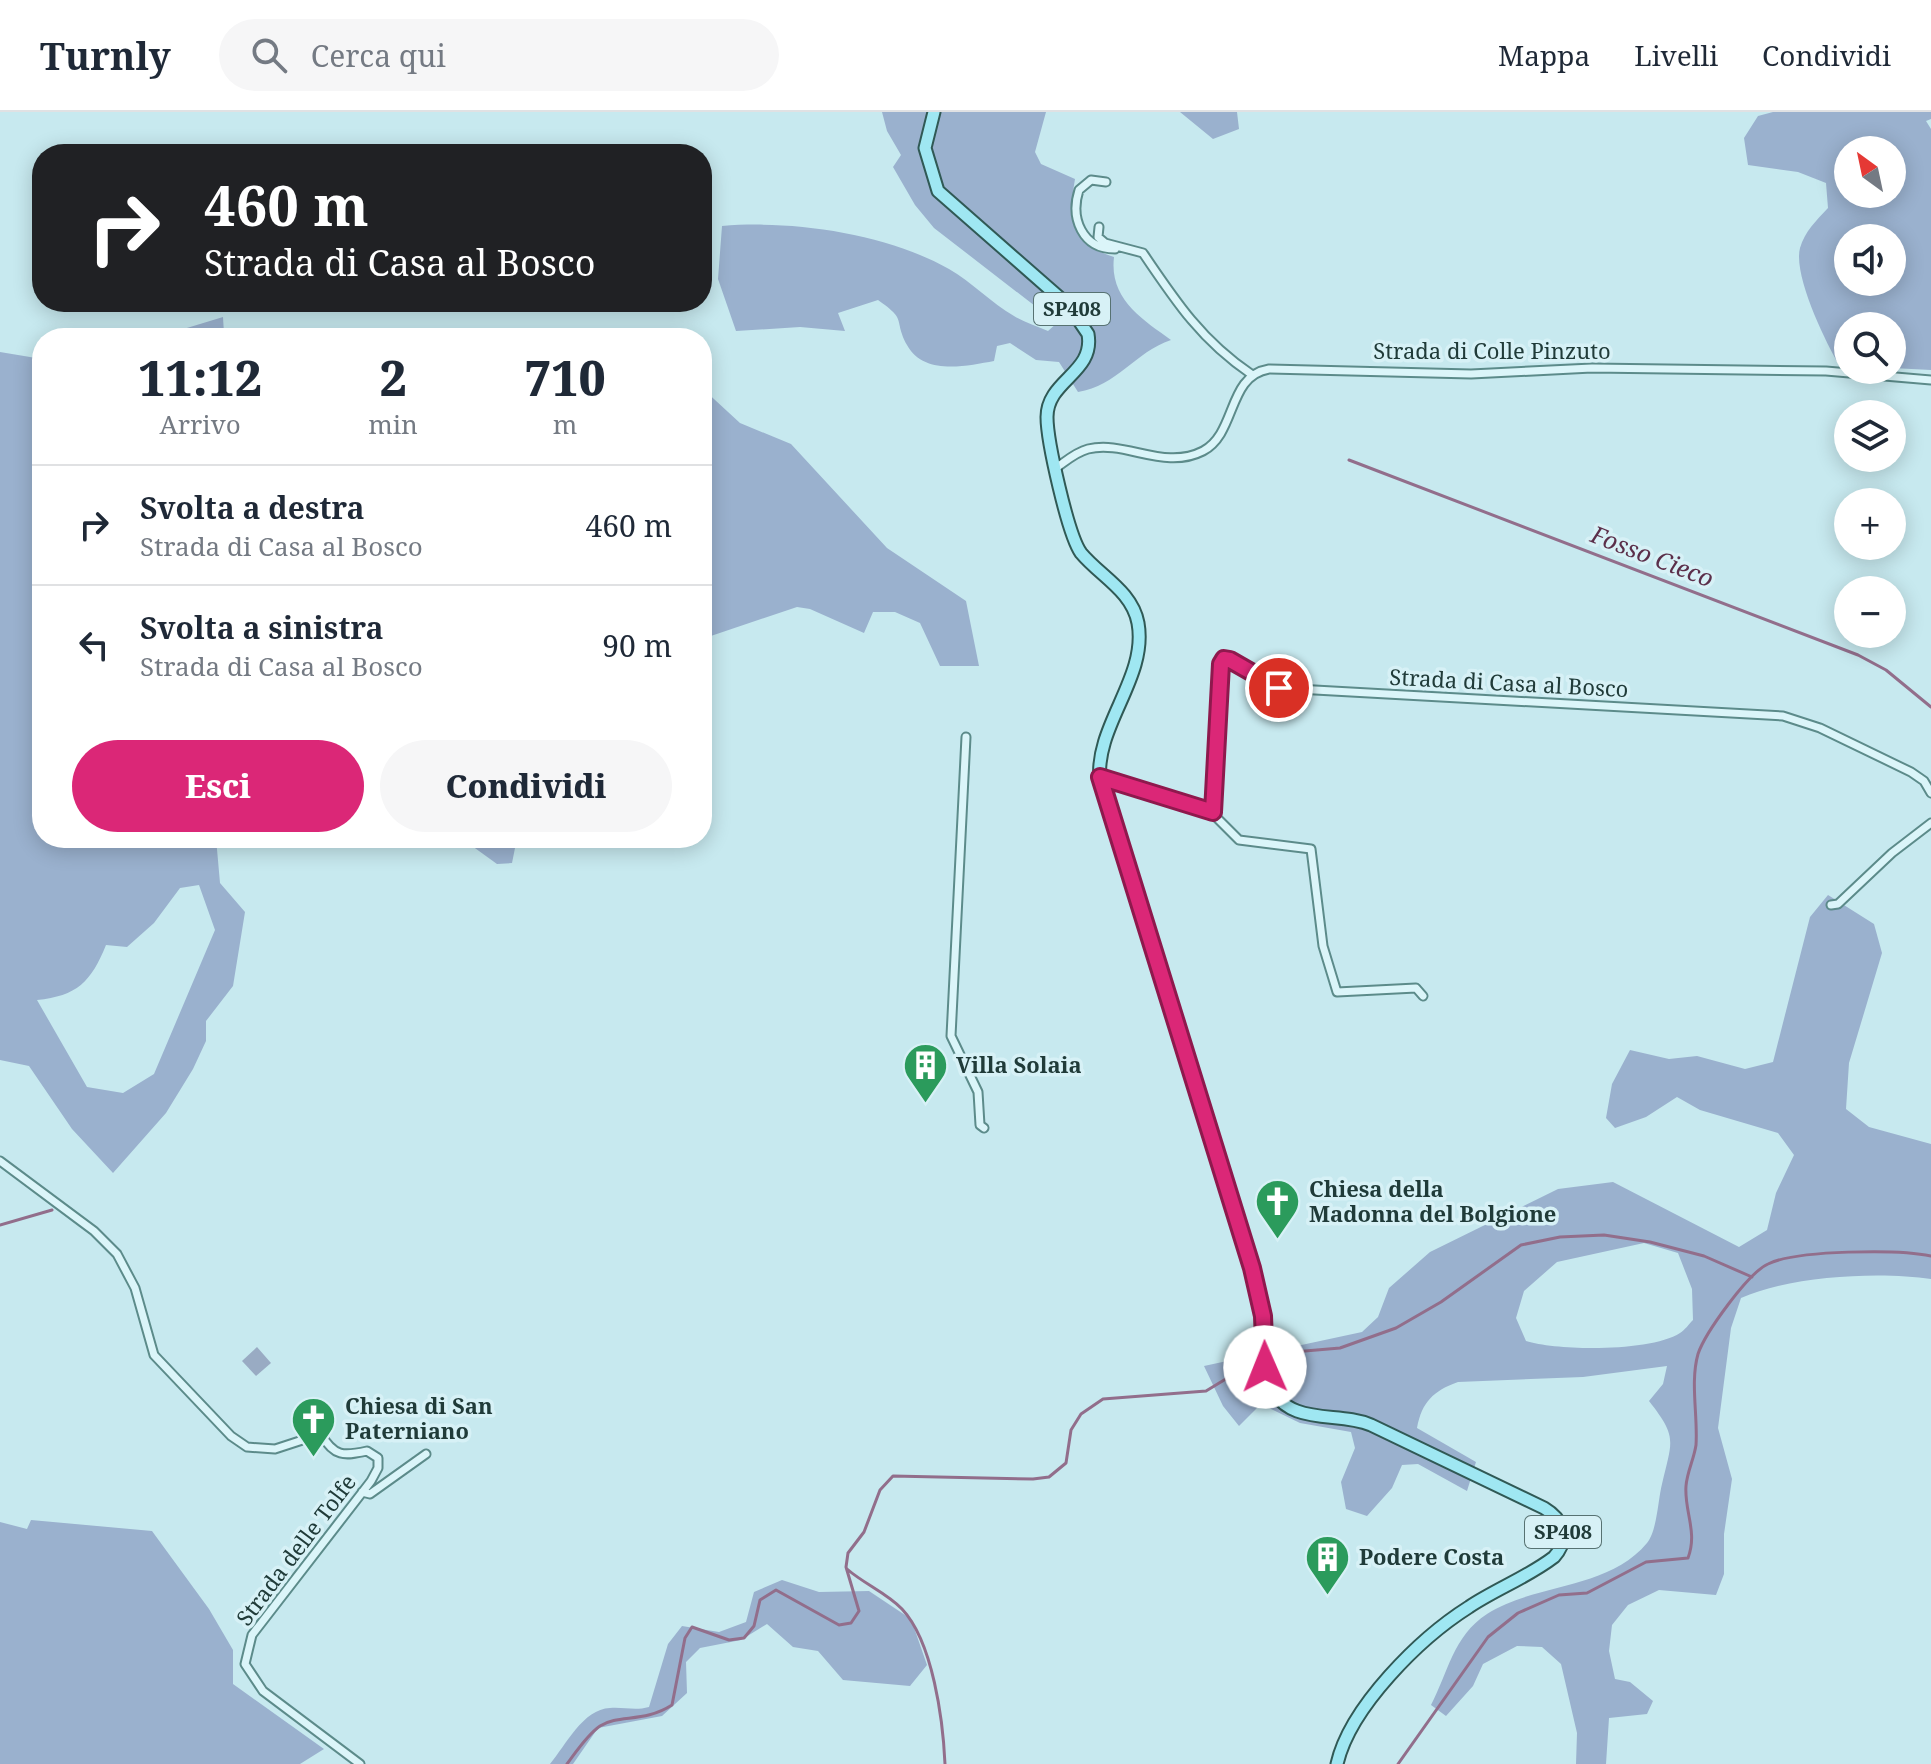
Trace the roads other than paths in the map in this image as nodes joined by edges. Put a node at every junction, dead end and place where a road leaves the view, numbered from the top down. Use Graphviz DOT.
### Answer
graph roads {
  1 [pos="934,112"];
  2 [pos="1106,182"];
  3 [pos="1099,227"];
  4 [pos="1125,248"];
  5 [pos="1251,374"];
  6 [pos="1931,380"];
  7 [pos="1056,468"];
  8 [pos="966,737"];
  9 [pos="1100,777"];
  10 [pos="1931,793"];
  11 [pos="1213,812"];
  12 [pos="1931,823"];
  13 [pos="1831,905"];
  14 [pos="1423,996"];
  15 [pos="984,1128"];
  16 [pos="0,1161"];
  17 [pos="426,1454"];
  18 [pos="362,1492"];
  19 [pos="360,1764"];
  20 [pos="1337,1764"];
  1 -- 7 [label="main road, SP408"];
  2 -- 4 [label="street"];
  3 -- 4 [label="street"];
  4 -- 5 [label="street"];
  5 -- 6 [label="street, Strada di Colle Pinzuto"];
  5 -- 7 [label="street"];
  7 -- 9 [label="main road, SP408"];
  8 -- 15 [label="street"];
  9 -- 11 [label="street"];
  9 -- 20 [label="main road, SP408"];
  10 -- 11 [label="street, Strada di Casa al Bosco"];
  11 -- 14 [label="street"];
  12 -- 13 [label="street"];
  16 -- 18 [label="street, Strada delle Tolfe"];
  17 -- 18 [label="street"];
  18 -- 19 [label="street, Strada delle Tolfe"];
}
